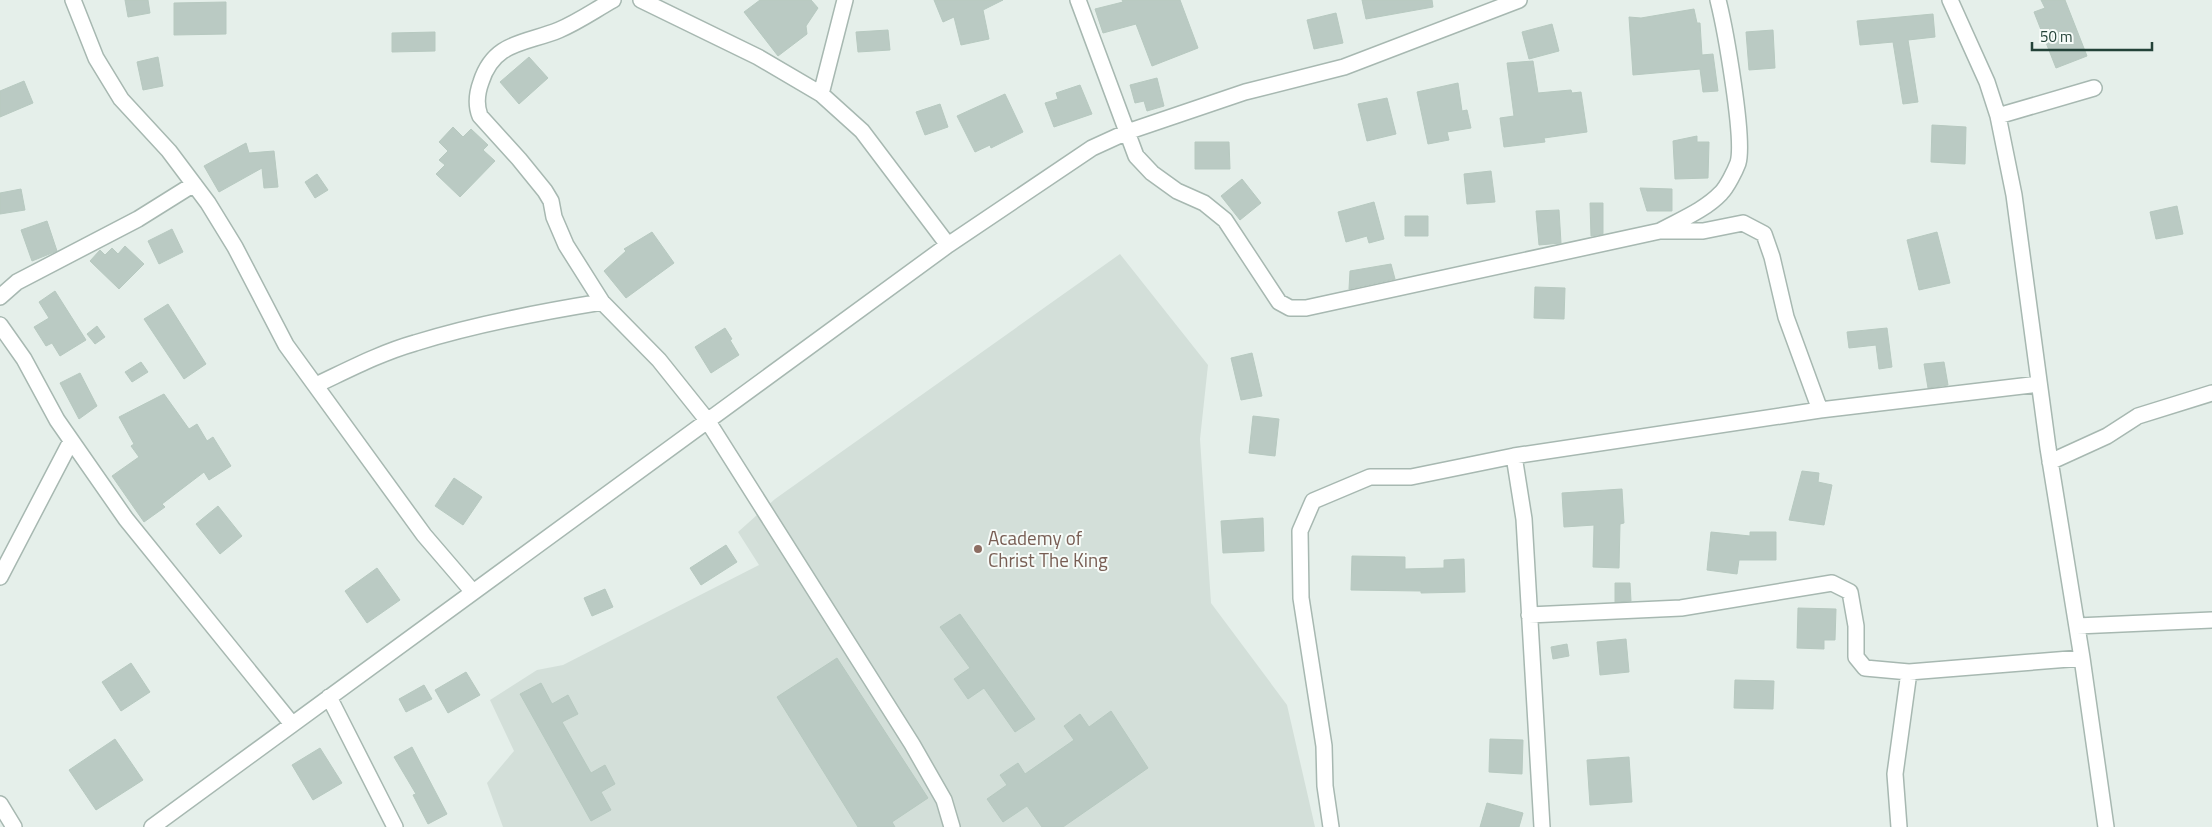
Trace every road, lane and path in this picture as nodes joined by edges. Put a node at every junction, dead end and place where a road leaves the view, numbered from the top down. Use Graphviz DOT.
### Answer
graph roads {
  1 [pos="73,0"];
  2 [pos="613,0"];
  3 [pos="641,0"];
  4 [pos="845,0"];
  5 [pos="1078,0"];
  6 [pos="1520,0"];
  7 [pos="1718,0"];
  8 [pos="1950,0"];
  9 [pos="2094,88"];
  10 [pos="821,94"];
  11 [pos="1998,116"];
  12 [pos="1127,132"];
  13 [pos="194,184"];
  14 [pos="1660,231"];
  15 [pos="948,245"];
  16 [pos="0,297"];
  17 [pos="602,302"];
  18 [pos="0,325"];
  19 [pos="2039,384"];
  20 [pos="316,385"];
  21 [pos="2212,393"];
  22 [pos="1820,410"];
  23 [pos="707,420"];
  24 [pos="71,440"];
  25 [pos="1514,456"];
  26 [pos="2050,462"];
  27 [pos="0,577"];
  28 [pos="473,592"];
  29 [pos="1529,615"];
  30 [pos="2212,620"];
  31 [pos="2077,626"];
  32 [pos="2082,658"];
  33 [pos="1909,672"];
  34 [pos="329,697"];
  35 [pos="292,724"];
  36 [pos="0,804"];
  37 [pos="14,827"];
  38 [pos="152,827"];
  39 [pos="395,827"];
  40 [pos="952,827"];
  41 [pos="1331,827"];
  42 [pos="1542,827"];
  43 [pos="1899,827"];
  44 [pos="2106,827"];
  1 -- 13 [label="street"];
  2 -- 17 [label="street"];
  3 -- 10 [label="street"];
  4 -- 10 [label="street"];
  5 -- 12 [label="street"];
  6 -- 12 [label="street"];
  7 -- 14 [label="street"];
  8 -- 11 [label="street"];
  9 -- 11 [label="street"];
  10 -- 15 [label="street"];
  11 -- 19 [label="street"];
  12 -- 14 [label="street"];
  12 -- 15 [label="street"];
  13 -- 16 [label="street"];
  13 -- 20 [label="street"];
  14 -- 22 [label="street"];
  15 -- 23 [label="street"];
  17 -- 20 [label="street"];
  17 -- 23 [label="street"];
  18 -- 24 [label="street"];
  19 -- 22 [label="street"];
  19 -- 26 [label="street"];
  20 -- 28 [label="street"];
  21 -- 26 [label="street"];
  22 -- 25 [label="street"];
  23 -- 28 [label="street"];
  23 -- 40 [label="street"];
  24 -- 27 [label="street"];
  24 -- 35 [label="street"];
  25 -- 29 [label="street"];
  25 -- 41 [label="street"];
  26 -- 31 [label="street"];
  28 -- 34 [label="street"];
  29 -- 33 [label="street"];
  29 -- 42 [label="street"];
  30 -- 31 [label="street"];
  31 -- 32 [label="street"];
  32 -- 33 [label="street"];
  32 -- 44 [label="street"];
  33 -- 43 [label="street"];
  34 -- 35 [label="street"];
  34 -- 39 [label="street"];
  35 -- 38 [label="street"];
  36 -- 37 [label="street"];
}
